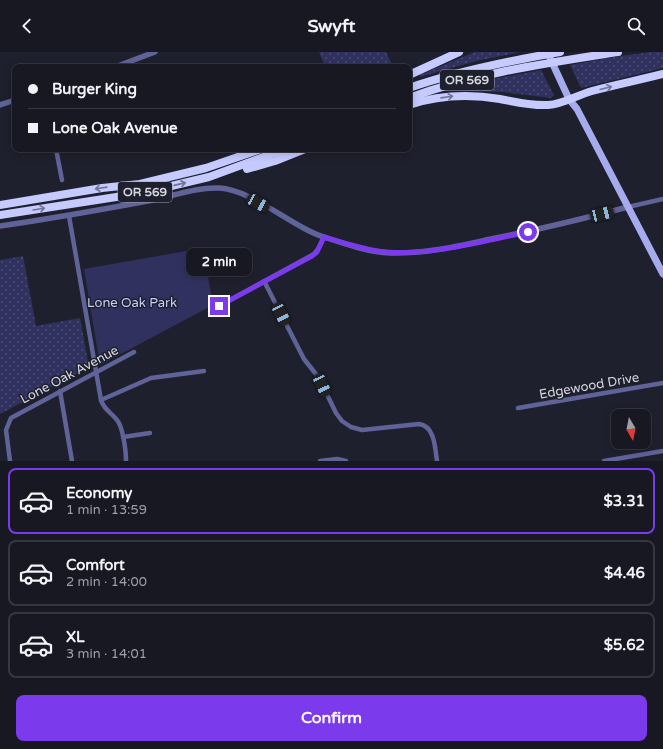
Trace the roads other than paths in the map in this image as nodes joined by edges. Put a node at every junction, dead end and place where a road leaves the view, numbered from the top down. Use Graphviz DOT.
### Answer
graph roads {
  1 [pos="155,52"];
  2 [pos="459,52"];
  3 [pos="547,52"];
  4 [pos="560,52"];
  5 [pos="618,52"];
  6 [pos="123,64"];
  7 [pos="412,74"];
  8 [pos="663,74"];
  9 [pos="412,87"];
  10 [pos="412,97"];
  11 [pos="569,99"];
  12 [pos="12,101"];
  13 [pos="412,104"];
  14 [pos="0,105"];
  15 [pos="57,152"];
  16 [pos="241,152"];
  17 [pos="252,152"];
  18 [pos="277,152"];
  19 [pos="297,152"];
  20 [pos="206,168"];
  21 [pos="209,177"];
  22 [pos="62,180"];
  23 [pos="663,199"];
  24 [pos="0,205"];
  25 [pos="628,207"];
  26 [pos="0,215"];
  27 [pos="69,216"];
  28 [pos="0,226"];
  29 [pos="324,237"];
  30 [pos="663,274"];
  31 [pos="264,281"];
  32 [pos="219,306"];
  33 [pos="134,352"];
  34 [pos="204,371"];
  35 [pos="96,372"];
  36 [pos="663,383"];
  37 [pos="60,391"];
  38 [pos="101,400"];
  39 [pos="518,408"];
  40 [pos="150,433"];
  41 [pos="123,437"];
  42 [pos="663,451"];
  43 [pos="10,461"];
  44 [pos="72,461"];
  45 [pos="126,461"];
  46 [pos="320,461"];
  47 [pos="346,461"];
  48 [pos="437,461"];
  49 [pos="604,461"];
  1 -- 6 [label="street"];
  2 -- 7 [label="highway"];
  3 -- 11 [label="main road"];
  4 -- 9 [label="highway, OR 569"];
  5 -- 10 [label="highway, OR 569"];
  11 -- 8 [label="highway, one-way"];
  13 -- 11 [label="highway, one-way"];
  11 -- 25 [label="main road"];
  12 -- 14 [label="street"];
  15 -- 22 [label="street"];
  16 -- 20 [label="highway"];
  17 -- 20 [label="highway, OR 569"];
  18 -- 21 [label="highway, OR 569"];
  19 -- 21 [label="highway"];
  20 -- 24 [label="highway, OR 569, one-way"];
  26 -- 21 [label="highway, OR 569, one-way"];
  23 -- 25 [label="street"];
  25 -- 29 [label="street"];
  25 -- 30 [label="main road"];
  27 -- 28 [label="street"];
  27 -- 29 [label="street"];
  27 -- 35 [label="street"];
  29 -- 31 [label="street"];
  31 -- 32 [label="street"];
  31 -- 48 [label="street"];
  33 -- 35 [label="street, Lone Oak Avenue"];
  34 -- 38 [label="street"];
  35 -- 37 [label="street, Lone Oak Avenue"];
  35 -- 38 [label="street"];
  36 -- 39 [label="street, Edgewood Drive"];
  37 -- 43 [label="street, Lone Oak Avenue"];
  37 -- 44 [label="street"];
  38 -- 41 [label="street"];
  40 -- 41 [label="street"];
  41 -- 45 [label="street"];
  42 -- 49 [label="street"];
  46 -- 47 [label="street"];
}
